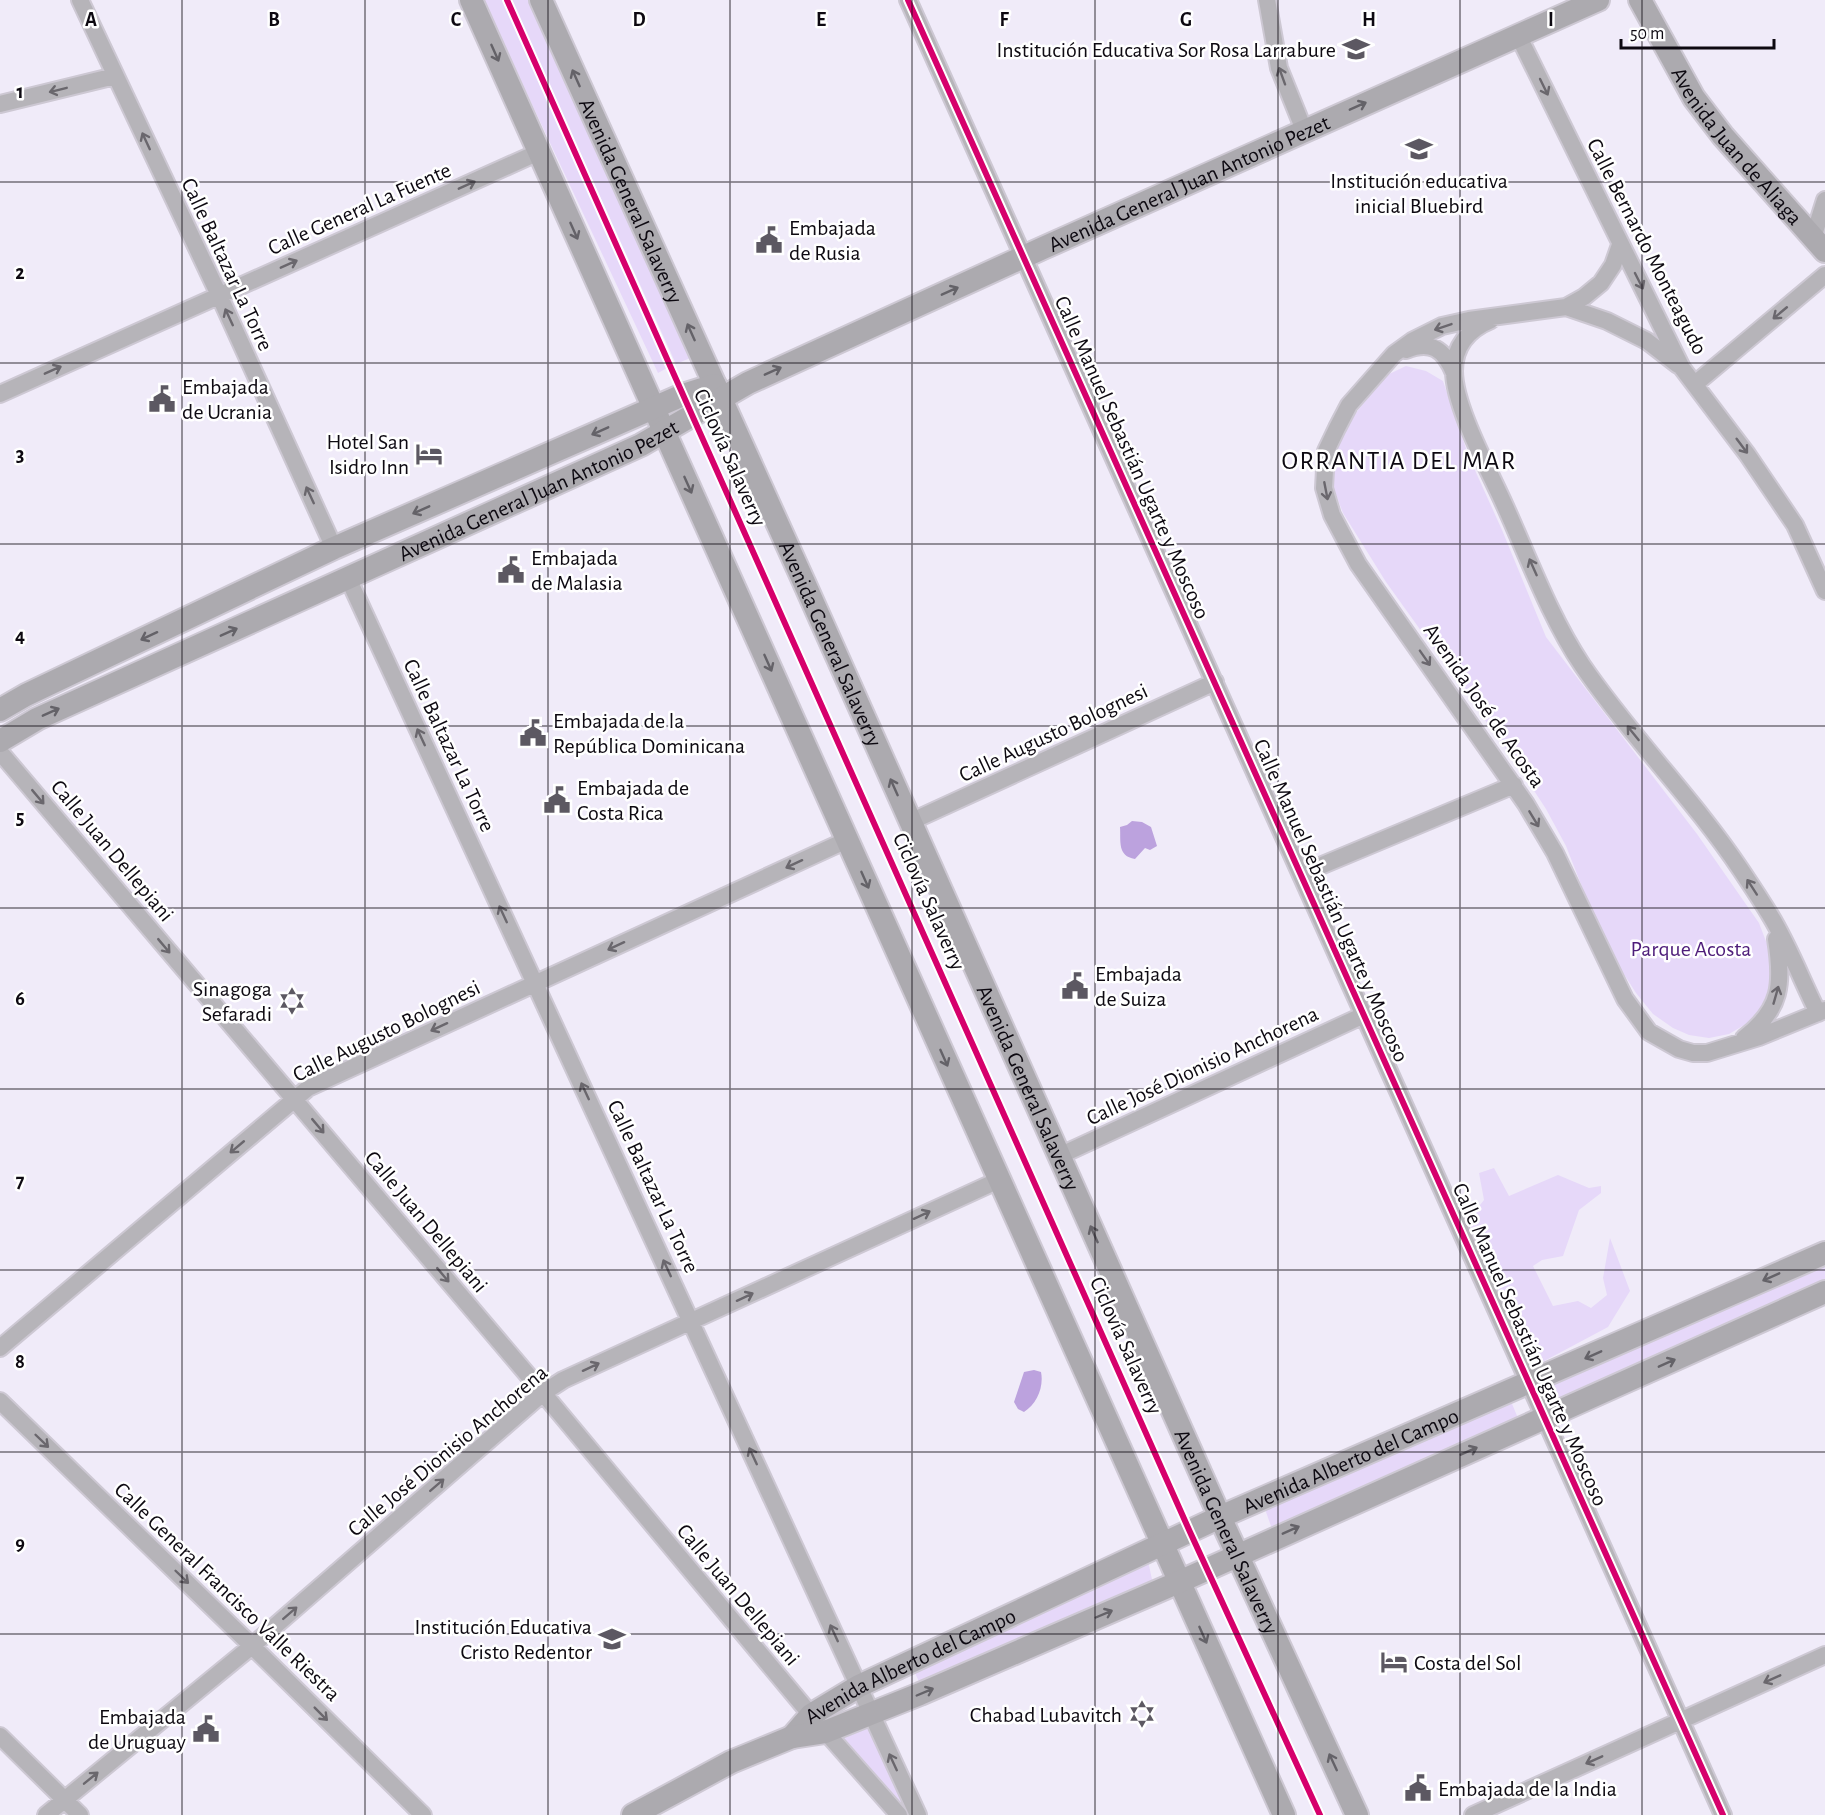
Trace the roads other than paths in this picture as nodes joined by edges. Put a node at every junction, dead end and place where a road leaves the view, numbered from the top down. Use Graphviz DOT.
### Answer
graph roads {
  1 [pos="80,0"];
  2 [pos="471,0"];
  3 [pos="541,0"];
  4 [pos="908,0"];
  5 [pos="1267,0"];
  6 [pos="1598,0"];
  7 [pos="1640,0"];
  8 [pos="1518,35"];
  9 [pos="115,76"];
  10 [pos="0,104"];
  11 [pos="1304,130"];
  12 [pos="539,152"];
  13 [pos="1825,200"];
  14 [pos="1819,244"];
  15 [pos="1620,245"];
  16 [pos="1024,258"];
  17 [pos="1825,275"];
  18 [pos="219,296"];
  19 [pos="1566,307"];
  20 [pos="1500,316"];
  21 [pos="1394,354"];
  22 [pos="1682,368"];
  23 [pos="1454,373"];
  24 [pos="1695,384"];
  25 [pos="718,391"];
  26 [pos="0,394"];
  27 [pos="653,408"];
  28 [pos="664,432"];
  29 [pos="334,548"];
  30 [pos="348,578"];
  31 [pos="1825,591"];
  32 [pos="1215,682"];
  33 [pos="0,710"];
  34 [pos="0,741"];
  35 [pos="0,752"];
  36 [pos="1514,785"];
  37 [pos="910,822"];
  38 [pos="847,840"];
  39 [pos="1301,874"];
  40 [pos="1771,917"];
  41 [pos="536,983"];
  42 [pos="1822,1012"];
  43 [pos="1364,1015"];
  44 [pos="1715,1052"];
  45 [pos="294,1099"];
  46 [pos="1059,1155"];
  47 [pos="999,1180"];
  48 [pos="1825,1253"];
  49 [pos="1825,1292"];
  50 [pos="692,1321"];
  51 [pos="0,1348"];
  52 [pos="1529,1383"];
  53 [pos="543,1393"];
  54 [pos="0,1401"];
  55 [pos="1544,1417"];
  56 [pos="1220,1517"];
  57 [pos="1162,1544"];
  58 [pos="1238,1554"];
  59 [pos="1179,1582"];
  60 [pos="252,1646"];
  61 [pos="1825,1655"];
  62 [pos="859,1686"];
  63 [pos="871,1713"];
  64 [pos="1680,1721"];
  65 [pos="817,1723"];
  66 [pos="0,1736"];
  67 [pos="64,1800"];
  68 [pos="46,1815"];
  69 [pos="80,1815"];
  70 [pos="423,1815"];
  71 [pos="633,1815"];
  72 [pos="899,1815"];
  73 [pos="918,1815"];
  74 [pos="1284,1815"];
  75 [pos="1357,1815"];
  76 [pos="1473,1815"];
  77 [pos="1723,1815"];
  1 -- 9 [label="street, Calle Baltazar La Torre"];
  2 -- 12 [label="main road, one-way"];
  25 -- 3 [label="main road, Avenida General Salaverry, one-way"];
  4 -- 16 [label="street, Calle Manuel Sebastián Ugarte y Moscoso"];
  11 -- 5 [label="street, one-way"];
  6 -- 8 [label="main road, Avenida General Juan Antonio Pezet"];
  7 -- 14 [label="main road, Avenida Juan de Aliaga"];
  11 -- 8 [label="main road, Avenida General Juan Antonio Pezet, one-way"];
  8 -- 15 [label="street, Calle Bernardo Monteagudo, one-way"];
  9 -- 10 [label="street, one-way"];
  18 -- 9 [label="street, Calle Baltazar La Torre, one-way"];
  11 -- 16 [label="main road, Avenida General Juan Antonio Pezet"];
  18 -- 12 [label="street, Calle General La Fuente, one-way"];
  12 -- 27 [label="main road, one-way"];
  13 -- 14 [label="street"];
  15 -- 19 [label="street, Avenida José de Acosta"];
  15 -- 22 [label="street, Calle Bernardo Monteagudo, one-way"];
  25 -- 16 [label="main road, Avenida General Juan Antonio Pezet, one-way"];
  16 -- 32 [label="street, Calle Manuel Sebastián Ugarte y Moscoso"];
  17 -- 24 [label="street, one-way"];
  26 -- 18 [label="street, Calle General La Fuente, one-way"];
  29 -- 18 [label="street, Calle Baltazar La Torre, one-way"];
  19 -- 20 [label="street, Avenida José de Acosta"];
  19 -- 22 [label="street, Avenida José de Acosta"];
  20 -- 21 [label="street, Avenida José de Acosta, one-way"];
  20 -- 23 [label="street, Avenida José de Acosta"];
  21 -- 23 [label="street, Avenida José de Acosta"];
  21 -- 36 [label="street, Avenida José de Acosta, one-way"];
  22 -- 24 [label="street, Calle Bernardo Monteagudo"];
  40 -- 23 [label="street, Avenida José de Acosta, one-way"];
  24 -- 31 [label="street, Calle Bernardo Monteagudo, one-way"];
  25 -- 27 [label="main road, Avenida General Juan Antonio Pezet"];
  25 -- 28 [label="main road, Avenida General Juan Antonio Pezet"];
  37 -- 25 [label="main road, Avenida General Salaverry, one-way"];
  27 -- 28 [label="main road"];
  27 -- 29 [label="main road, Avenida General Juan Antonio Pezet, one-way"];
  28 -- 30 [label="main road, Avenida General Juan Antonio Pezet"];
  28 -- 38 [label="main road, one-way"];
  29 -- 33 [label="main road, Avenida General Juan Antonio Pezet, one-way"];
  34 -- 30 [label="main road, Avenida General Juan Antonio Pezet, one-way"];
  41 -- 30 [label="street, Calle Baltazar La Torre, one-way"];
  32 -- 37 [label="street, Calle Augusto Bolognesi"];
  32 -- 39 [label="street, Calle Manuel Sebastián Ugarte y Moscoso"];
  35 -- 45 [label="street, Calle Juan Dellepiani, one-way"];
  36 -- 39 [label="street"];
  36 -- 44 [label="street, Avenida José de Acosta, one-way"];
  37 -- 46 [label="main road, Avenida General Salaverry"];
  38 -- 41 [label="street, Calle Augusto Bolognesi, one-way"];
  38 -- 47 [label="main road, one-way"];
  39 -- 43 [label="street, Calle Manuel Sebastián Ugarte y Moscoso"];
  40 -- 42 [label="street, Avenida José de Acosta"];
  44 -- 40 [label="street, Avenida José de Acosta, one-way"];
  41 -- 45 [label="street, Calle Augusto Bolognesi, one-way"];
  50 -- 41 [label="street, Calle Baltazar La Torre, one-way"];
  42 -- 44 [label="street"];
  43 -- 46 [label="street, Calle José Dionisio Anchorena"];
  43 -- 52 [label="street, Calle Manuel Sebastián Ugarte y Moscoso"];
  45 -- 51 [label="street, Calle Augusto Bolognesi, one-way"];
  45 -- 53 [label="street, Calle Juan Dellepiani, one-way"];
  56 -- 46 [label="main road, Avenida General Salaverry, one-way"];
  50 -- 47 [label="street, Calle José Dionisio Anchorena, one-way"];
  47 -- 57 [label="main road"];
  48 -- 52 [label="main road, Avenida Alberto del Campo, one-way"];
  55 -- 49 [label="main road, Avenida Alberto del Campo, one-way"];
  53 -- 50 [label="street, Calle José Dionisio Anchorena, one-way"];
  62 -- 50 [label="street, Calle Baltazar La Torre, one-way"];
  52 -- 55 [label="street, Calle Manuel Sebastián Ugarte y Moscoso"];
  52 -- 56 [label="main road, Avenida Alberto del Campo"];
  60 -- 53 [label="street, Calle José Dionisio Anchorena, one-way"];
  53 -- 65 [label="street, Calle Juan Dellepiani"];
  54 -- 60 [label="street, Calle General Francisco Valle Riestra, one-way"];
  58 -- 55 [label="main road, Avenida Alberto del Campo, one-way"];
  55 -- 64 [label="street, Calle Manuel Sebastián Ugarte y Moscoso"];
  56 -- 57 [label="main road, Avenida Alberto del Campo"];
  56 -- 58 [label="main road, Avenida General Salaverry"];
  57 -- 59 [label="main road"];
  57 -- 62 [label="main road, Avenida Alberto del Campo"];
  58 -- 59 [label="main road, Avenida Alberto del Campo"];
  75 -- 58 [label="main road, Avenida General Salaverry, one-way"];
  63 -- 59 [label="main road, Avenida Alberto del Campo, one-way"];
  59 -- 74 [label="main road, one-way"];
  67 -- 60 [label="street, Calle José Dionisio Anchorena, one-way"];
  60 -- 70 [label="street, Calle General Francisco Valle Riestra, one-way"];
  61 -- 64 [label="street, one-way"];
  62 -- 63 [label="street, Calle Baltazar La Torre"];
  62 -- 65 [label="main road, Avenida Alberto del Campo"];
  63 -- 65 [label="main road, Avenida Alberto del Campo"];
  73 -- 63 [label="street, Calle Baltazar La Torre, one-way"];
  64 -- 76 [label="street, one-way"];
  64 -- 77 [label="street, Calle Manuel Sebastián Ugarte y Moscoso"];
  65 -- 71 [label="main road, Avenida Alberto del Campo"];
  65 -- 72 [label="street"];
  66 -- 67 [label="street"];
  67 -- 68 [label="street, Calle José Dionisio Anchorena"];
  67 -- 69 [label="street"];
}
